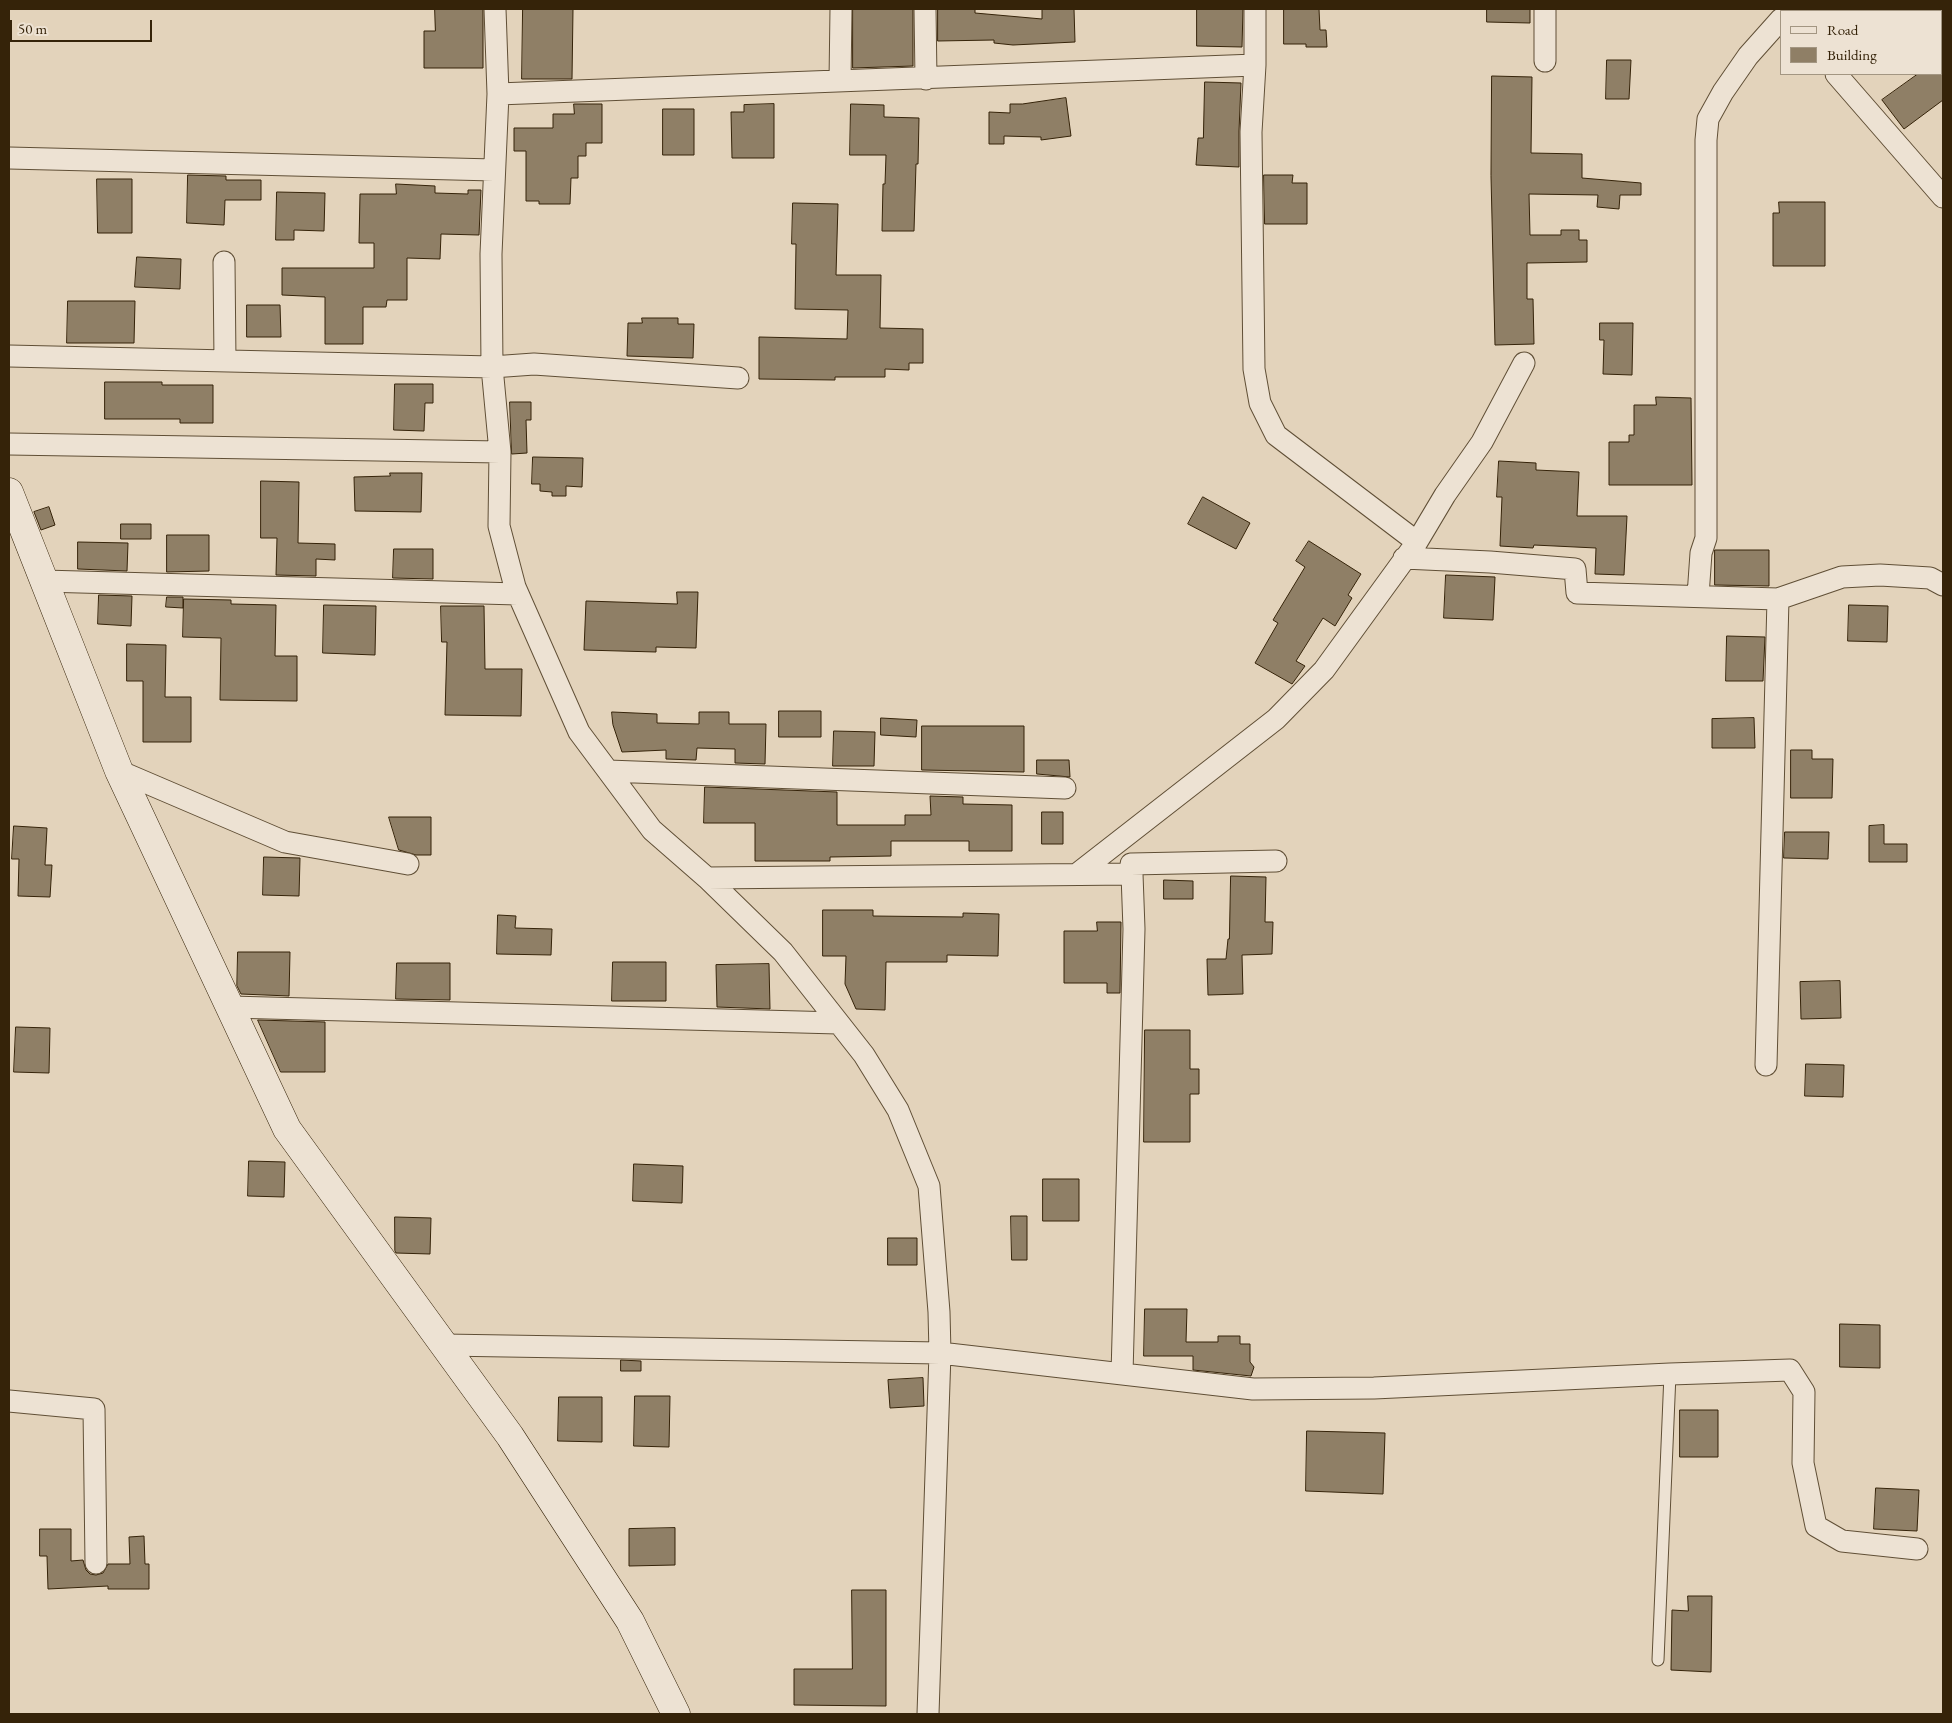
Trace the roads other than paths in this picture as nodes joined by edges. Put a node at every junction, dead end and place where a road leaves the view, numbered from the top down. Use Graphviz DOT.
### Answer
graph roads {
  1 [pos="496,9"];
  2 [pos="841,9"];
  3 [pos="925,9"];
  4 [pos="1255,9"];
  5 [pos="1545,9"];
  6 [pos="1780,20"];
  7 [pos="1545,61"];
  8 [pos="1255,65"];
  9 [pos="1837,75"];
  10 [pos="926,79"];
  11 [pos="840,81"];
  12 [pos="498,94"];
  13 [pos="9,158"];
  14 [pos="494,170"];
  15 [pos="1943,196"];
  16 [pos="224,262"];
  17 [pos="9,356"];
  18 [pos="225,361"];
  19 [pos="1524,363"];
  20 [pos="492,368"];
  21 [pos="738,378"];
  22 [pos="9,444"];
  23 [pos="500,452"];
  24 [pos="9,492"];
  25 [pos="1417,542"];
  26 [pos="1404,558"];
  27 [pos="43,581"];
  28 [pos="1943,584"];
  29 [pos="518,594"];
  30 [pos="1698,596"];
  31 [pos="1778,599"];
  32 [pos="119,770"];
  33 [pos="608,770"];
  34 [pos="1065,788"];
  35 [pos="1276,860"];
  36 [pos="408,864"];
  37 [pos="1077,874"];
  38 [pos="1132,874"];
  39 [pos="707,878"];
  40 [pos="230,1007"];
  41 [pos="838,1023"];
  42 [pos="1766,1065"];
  43 [pos="444,1345"];
  44 [pos="940,1353"];
  45 [pos="1122,1374"];
  46 [pos="1670,1374"];
  47 [pos="9,1401"];
  48 [pos="1917,1548"];
  49 [pos="96,1563"];
  50 [pos="1658,1660"];
  51 [pos="676,1714"];
  52 [pos="928,1714"];
  1 -- 12 [label="street"];
  2 -- 11 [label="street"];
  3 -- 10 [label="street"];
  4 -- 8 [label="street"];
  5 -- 7 [label="street"];
  6 -- 30 [label="street"];
  8 -- 10 [label="street"];
  8 -- 25 [label="street"];
  9 -- 15 [label="street"];
  10 -- 11 [label="street"];
  11 -- 12 [label="street"];
  12 -- 14 [label="street"];
  13 -- 14 [label="street"];
  14 -- 20 [label="street"];
  16 -- 18 [label="street"];
  17 -- 18 [label="street"];
  18 -- 20 [label="street"];
  19 -- 25 [label="street"];
  20 -- 21 [label="street"];
  20 -- 23 [label="street"];
  22 -- 23 [label="street"];
  23 -- 29 [label="street"];
  24 -- 27 [label="street"];
  25 -- 26 [label="street"];
  26 -- 30 [label="street"];
  26 -- 37 [label="street"];
  27 -- 29 [label="street"];
  27 -- 32 [label="street"];
  28 -- 31 [label="street"];
  29 -- 33 [label="street"];
  30 -- 31 [label="street"];
  31 -- 42 [label="street"];
  32 -- 36 [label="street"];
  32 -- 40 [label="street"];
  33 -- 34 [label="street"];
  33 -- 39 [label="street"];
  35 -- 38 [label="street"];
  37 -- 38 [label="street"];
  37 -- 39 [label="street"];
  38 -- 45 [label="street"];
  39 -- 41 [label="street"];
  40 -- 41 [label="street"];
  40 -- 43 [label="street"];
  41 -- 44 [label="street"];
  43 -- 44 [label="street"];
  43 -- 51 [label="street"];
  44 -- 45 [label="street"];
  44 -- 52 [label="street"];
  45 -- 46 [label="street"];
  46 -- 48 [label="street"];
  46 -- 50 [label="lane"];
  47 -- 49 [label="street"];
}
